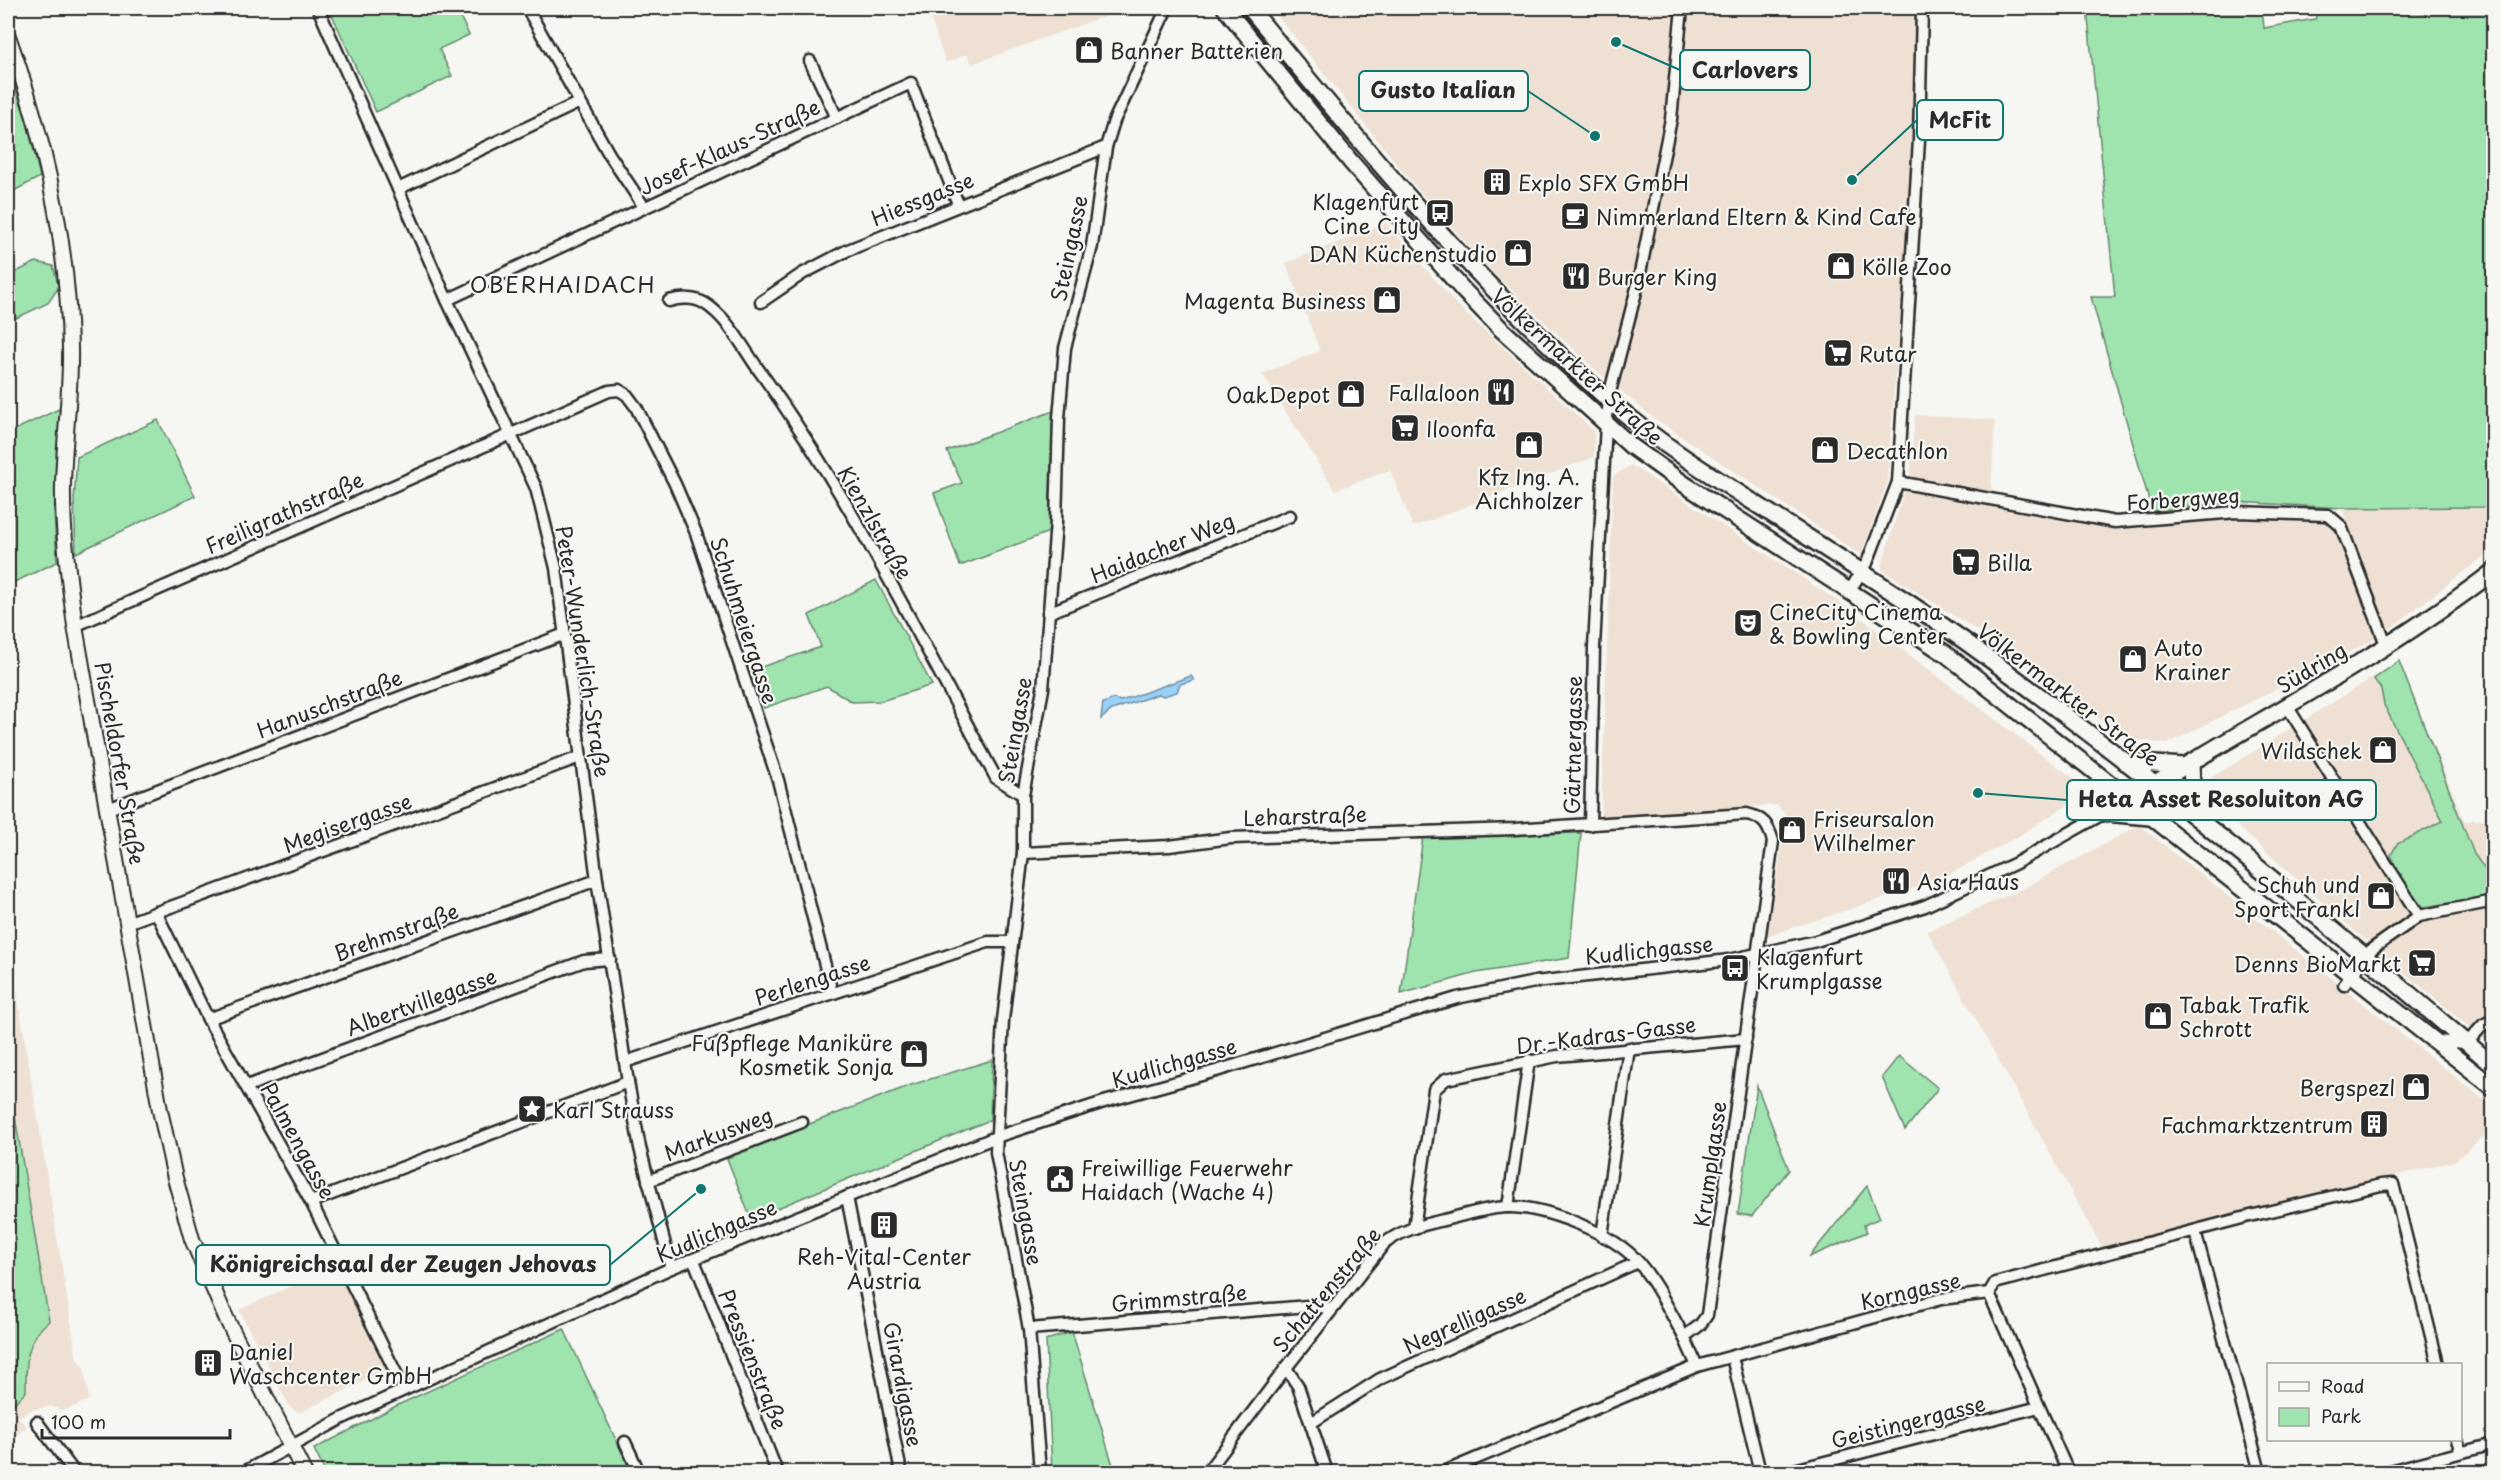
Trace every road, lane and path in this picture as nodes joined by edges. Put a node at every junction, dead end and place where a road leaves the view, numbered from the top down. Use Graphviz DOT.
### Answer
graph roads {
  1 [pos="318,8"];
  2 [pos="527,8"];
  3 [pos="1167,8"];
  4 [pos="1225,8"];
  5 [pos="1250,8"];
  6 [pos="1682,8"];
  7 [pos="1922,8"];
  8 [pos="8,36"];
  9 [pos="1289,57"];
  10 [pos="810,61"];
  11 [pos="1273,69"];
  12 [pos="578,102"];
  13 [pos="837,118"];
  14 [pos="1106,147"];
  15 [pos="1368,148"];
  16 [pos="1351,162"];
  17 [pos="398,189"];
  18 [pos="958,204"];
  19 [pos="644,207"];
  20 [pos="1442,234"];
  21 [pos="1426,249"];
  22 [pos="1490,287"];
  23 [pos="447,300"];
  24 [pos="669,301"];
  25 [pos="1473,301"];
  26 [pos="761,302"];
  27 [pos="1610,400"];
  28 [pos="1606,424"];
  29 [pos="509,434"];
  30 [pos="1898,482"];
  31 [pos="1290,516"];
  32 [pos="1862,571"];
  33 [pos="2493,571"];
  34 [pos="1850,590"];
  35 [pos="1048,613"];
  36 [pos="75,626"];
  37 [pos="565,634"];
  38 [pos="2387,647"];
  39 [pos="2287,706"];
  40 [pos="580,757"];
  41 [pos="2125,762"];
  42 [pos="2188,764"];
  43 [pos="2100,775"];
  44 [pos="2144,791"];
  45 [pos="1023,795"];
  46 [pos="108,809"];
  47 [pos="2193,813"];
  48 [pos="2097,816"];
  49 [pos="2158,821"];
  50 [pos="1590,825"];
  51 [pos="1023,853"];
  52 [pos="597,880"];
  53 [pos="2493,901"];
  54 [pos="156,912"];
  55 [pos="2419,916"];
  56 [pos="127,923"];
  57 [pos="1012,942"];
  58 [pos="2355,946"];
  59 [pos="1756,955"];
  60 [pos="2367,956"];
  61 [pos="610,959"];
  62 [pos="2339,965"];
  63 [pos="2381,968"];
  64 [pos="2361,982"];
  65 [pos="2344,985"];
  66 [pos="832,993"];
  67 [pos="208,1018"];
  68 [pos="2493,1019"];
  69 [pos="1746,1039"];
  70 [pos="2435,1041"];
  71 [pos="2467,1043"];
  72 [pos="1629,1048"];
  73 [pos="1529,1060"];
  74 [pos="625,1062"];
  75 [pos="2493,1066"];
  76 [pos="628,1082"];
  77 [pos="246,1086"];
  78 [pos="2493,1088"];
  79 [pos="802,1122"];
  80 [pos="996,1137"];
  81 [pos="648,1181"];
  82 [pos="847,1197"];
  83 [pos="311,1202"];
  84 [pos="1508,1207"];
  85 [pos="1414,1228"];
  86 [pos="2195,1231"];
  87 [pos="1602,1236"];
  88 [pos="694,1260"];
  89 [pos="1638,1262"];
  90 [pos="671,1268"];
  91 [pos="1989,1293"];
  92 [pos="1332,1308"];
  93 [pos="1029,1329"];
  94 [pos="1684,1337"];
  95 [pos="1732,1357"];
  96 [pos="2438,1363"];
  97 [pos="1697,1366"];
  98 [pos="1286,1368"];
  99 [pos="404,1389"];
  100 [pos="2039,1407"];
  101 [pos="37,1422"];
  102 [pos="1311,1423"];
  103 [pos="2457,1441"];
  104 [pos="625,1442"];
  105 [pos="2493,1444"];
  106 [pos="292,1446"];
  107 [pos="2461,1452"];
  108 [pos="2428,1467"];
  109 [pos="74,1473"];
  110 [pos="244,1473"];
  111 [pos="304,1473"];
  112 [pos="639,1473"];
  113 [pos="777,1473"];
  114 [pos="901,1473"];
  115 [pos="1040,1473"];
  116 [pos="1207,1473"];
  117 [pos="1327,1473"];
  118 [pos="1444,1473"];
  119 [pos="1760,1473"];
  120 [pos="1786,1473"];
  121 [pos="2068,1473"];
  122 [pos="2260,1473"];
  123 [pos="2385,1473"];
  1 -- 17 [label="street, Peter-Wunderlich-Straße"];
  2 -- 12 [label="street"];
  3 -- 14 [label="street, Steingasse"];
  4 -- 11 [label="main road, Völkermarkter Straße"];
  5 -- 9 [label="main road, Völkermarkter Straße"];
  6 -- 27 [label="street, Gärtnergasse"];
  7 -- 30 [label="street"];
  8 -- 36 [label="main road, Pischeldorfer Straße"];
  9 -- 11 [label="main road"];
  9 -- 15 [label="main road, Völkermarkter Straße"];
  10 -- 13 [label="street"];
  11 -- 16 [label="main road, Völkermarkter Straße"];
  12 -- 17 [label="street"];
  12 -- 19 [label="street"];
  13 -- 18 [label="street, Josef-Klaus-Straße"];
  13 -- 19 [label="street, Josef-Klaus-Straße"];
  14 -- 18 [label="street, Hiessgasse"];
  14 -- 35 [label="street, Steingasse"];
  15 -- 16 [label="main road"];
  15 -- 20 [label="main road, Völkermarkter Straße"];
  16 -- 21 [label="main road, Völkermarkter Straße"];
  17 -- 23 [label="street, Peter-Wunderlich-Straße"];
  18 -- 26 [label="street, Hiessgasse"];
  19 -- 23 [label="street, Josef-Klaus-Straße"];
  20 -- 21 [label="main road"];
  20 -- 22 [label="main road, Völkermarkter Straße"];
  21 -- 25 [label="main road, Völkermarkter Straße"];
  22 -- 25 [label="main road, Völkermarkter Straße"];
  22 -- 27 [label="main road, Völkermarkter Straße"];
  23 -- 29 [label="street, Peter-Wunderlich-Straße"];
  24 -- 45 [label="street, Kienzlstraße"];
  25 -- 28 [label="main road, Völkermarkter Straße"];
  27 -- 28 [label="street, Gärtnergasse"];
  27 -- 32 [label="main road, Völkermarkter Straße"];
  28 -- 34 [label="main road, Völkermarkter Straße"];
  28 -- 50 [label="street, Gärtnergasse"];
  29 -- 36 [label="street, Freiligrathstraße"];
  29 -- 37 [label="street, Peter-Wunderlich-Straße"];
  29 -- 66 [label="street, Schuhmeiergasse"];
  30 -- 32 [label="street"];
  30 -- 38 [label="street, Forbergweg"];
  31 -- 35 [label="street, Haidacher Weg"];
  32 -- 34 [label="street"];
  32 -- 41 [label="main road, Völkermarkter Straße"];
  33 -- 38 [label="main road, Südring"];
  34 -- 43 [label="main road, Völkermarkter Straße"];
  35 -- 45 [label="street, Steingasse"];
  36 -- 46 [label="main road, Pischeldorfer Straße"];
  37 -- 40 [label="street, Peter-Wunderlich-Straße"];
  37 -- 46 [label="street, Hanuschstraße"];
  38 -- 39 [label="main road, Südring"];
  39 -- 42 [label="main road, Südring"];
  39 -- 55 [label="street"];
  40 -- 52 [label="street, Peter-Wunderlich-Straße"];
  40 -- 54 [label="street, Megisergasse"];
  41 -- 42 [label="main road"];
  41 -- 44 [label="main road"];
  41 -- 47 [label="main road, Völkermarkter Straße"];
  42 -- 44 [label="main road, Südring"];
  42 -- 47 [label="main road"];
  43 -- 48 [label="street"];
  43 -- 49 [label="main road, Völkermarkter Straße"];
  44 -- 48 [label="street, Kudlichgasse"];
  44 -- 49 [label="main road"];
  45 -- 51 [label="street, Steingasse"];
  46 -- 56 [label="main road, Pischeldorfer Straße"];
  47 -- 58 [label="main road, Völkermarkter Straße"];
  48 -- 49 [label="street"];
  48 -- 59 [label="street, Kudlichgasse"];
  49 -- 62 [label="main road, Völkermarkter Straße"];
  50 -- 51 [label="street, Leharstraße"];
  50 -- 59 [label="street, Gärtnergasse"];
  51 -- 57 [label="street, Steingasse"];
  52 -- 61 [label="street, Peter-Wunderlich-Straße"];
  52 -- 67 [label="street, Brehmstraße"];
  53 -- 55 [label="street"];
  54 -- 56 [label="street, Megisergasse"];
  54 -- 67 [label="street, Palmengasse"];
  55 -- 60 [label="street"];
  56 -- 106 [label="main road, Pischeldorfer Straße"];
  57 -- 66 [label="street, Perlengasse"];
  57 -- 80 [label="street, Steingasse"];
  58 -- 60 [label="main road"];
  58 -- 63 [label="main road, Völkermarkter Straße"];
  59 -- 69 [label="street, Krumplgasse"];
  59 -- 80 [label="street, Kudlichgasse"];
  60 -- 63 [label="street"];
  60 -- 64 [label="main road"];
  60 -- 65 [label="street"];
  61 -- 74 [label="street, Peter-Wunderlich-Straße"];
  61 -- 77 [label="street, Albertvillegasse"];
  62 -- 64 [label="main road, Völkermarkter Straße"];
  62 -- 65 [label="street"];
  63 -- 71 [label="main road, Völkermarkter Straße"];
  64 -- 65 [label="street"];
  64 -- 70 [label="main road, Völkermarkter Straße"];
  66 -- 74 [label="street, Perlengasse"];
  67 -- 77 [label="street, Palmengasse"];
  68 -- 71 [label="street"];
  69 -- 72 [label="street, Dr.-Kadras-Gasse"];
  69 -- 94 [label="street, Krumplgasse"];
  70 -- 71 [label="street"];
  70 -- 78 [label="main road, Völkermarkter Straße"];
  71 -- 75 [label="main road, Völkermarkter Straße"];
  72 -- 73 [label="street, Dr.-Kadras-Gasse"];
  72 -- 87 [label="street"];
  73 -- 84 [label="street"];
  73 -- 85 [label="street, Dr.-Kadras-Gasse"];
  74 -- 76 [label="street, Peter-Wunderlich-Straße"];
  76 -- 81 [label="street, Peter-Wunderlich-Straße"];
  76 -- 83 [label="street"];
  77 -- 83 [label="street, Palmengasse"];
  79 -- 81 [label="street, Markusweg"];
  80 -- 82 [label="street, Kudlichgasse"];
  80 -- 93 [label="street, Steingasse"];
  81 -- 90 [label="street, Peter-Wunderlich-Straße"];
  82 -- 88 [label="street, Kudlichgasse"];
  82 -- 114 [label="street, Girardigasse"];
  83 -- 99 [label="street, Palmengasse"];
  84 -- 85 [label="street, Schattenstraße"];
  84 -- 87 [label="street, Schattenstraße"];
  85 -- 92 [label="street, Schattenstraße"];
  86 -- 91 [label="street, Korngasse"];
  86 -- 96 [label="street, Korngasse"];
  86 -- 122 [label="street"];
  87 -- 89 [label="street, Schattenstraße"];
  88 -- 90 [label="street, Kudlichgasse"];
  88 -- 113 [label="street, Pressienstraße"];
  89 -- 94 [label="street, Schattenstraße"];
  89 -- 102 [label="street, Negrelligasse"];
  90 -- 99 [label="street, Kudlichgasse"];
  91 -- 95 [label="street, Korngasse"];
  91 -- 100 [label="street"];
  92 -- 93 [label="street, Grimmstraße"];
  92 -- 98 [label="street, Schattenstraße"];
  93 -- 115 [label="street, Steingasse"];
  94 -- 97 [label="street"];
  95 -- 97 [label="street, Korngasse"];
  95 -- 119 [label="street"];
  97 -- 118 [label="street, Korngasse"];
  98 -- 102 [label="street"];
  98 -- 116 [label="street, Schattenstraße"];
  99 -- 106 [label="street, Kudlichgasse"];
  100 -- 120 [label="street, Geistingergasse"];
  100 -- 121 [label="street"];
  101 -- 109 [label="street"];
  102 -- 117 [label="street"];
  103 -- 107 [label="street"];
  104 -- 112 [label="street"];
  105 -- 107 [label="street"];
  106 -- 110 [label="street, Kudlichgasse"];
  106 -- 111 [label="main road, Pischeldorfer Straße"];
  107 -- 108 [label="street"];
  108 -- 123 [label="street"];
}
